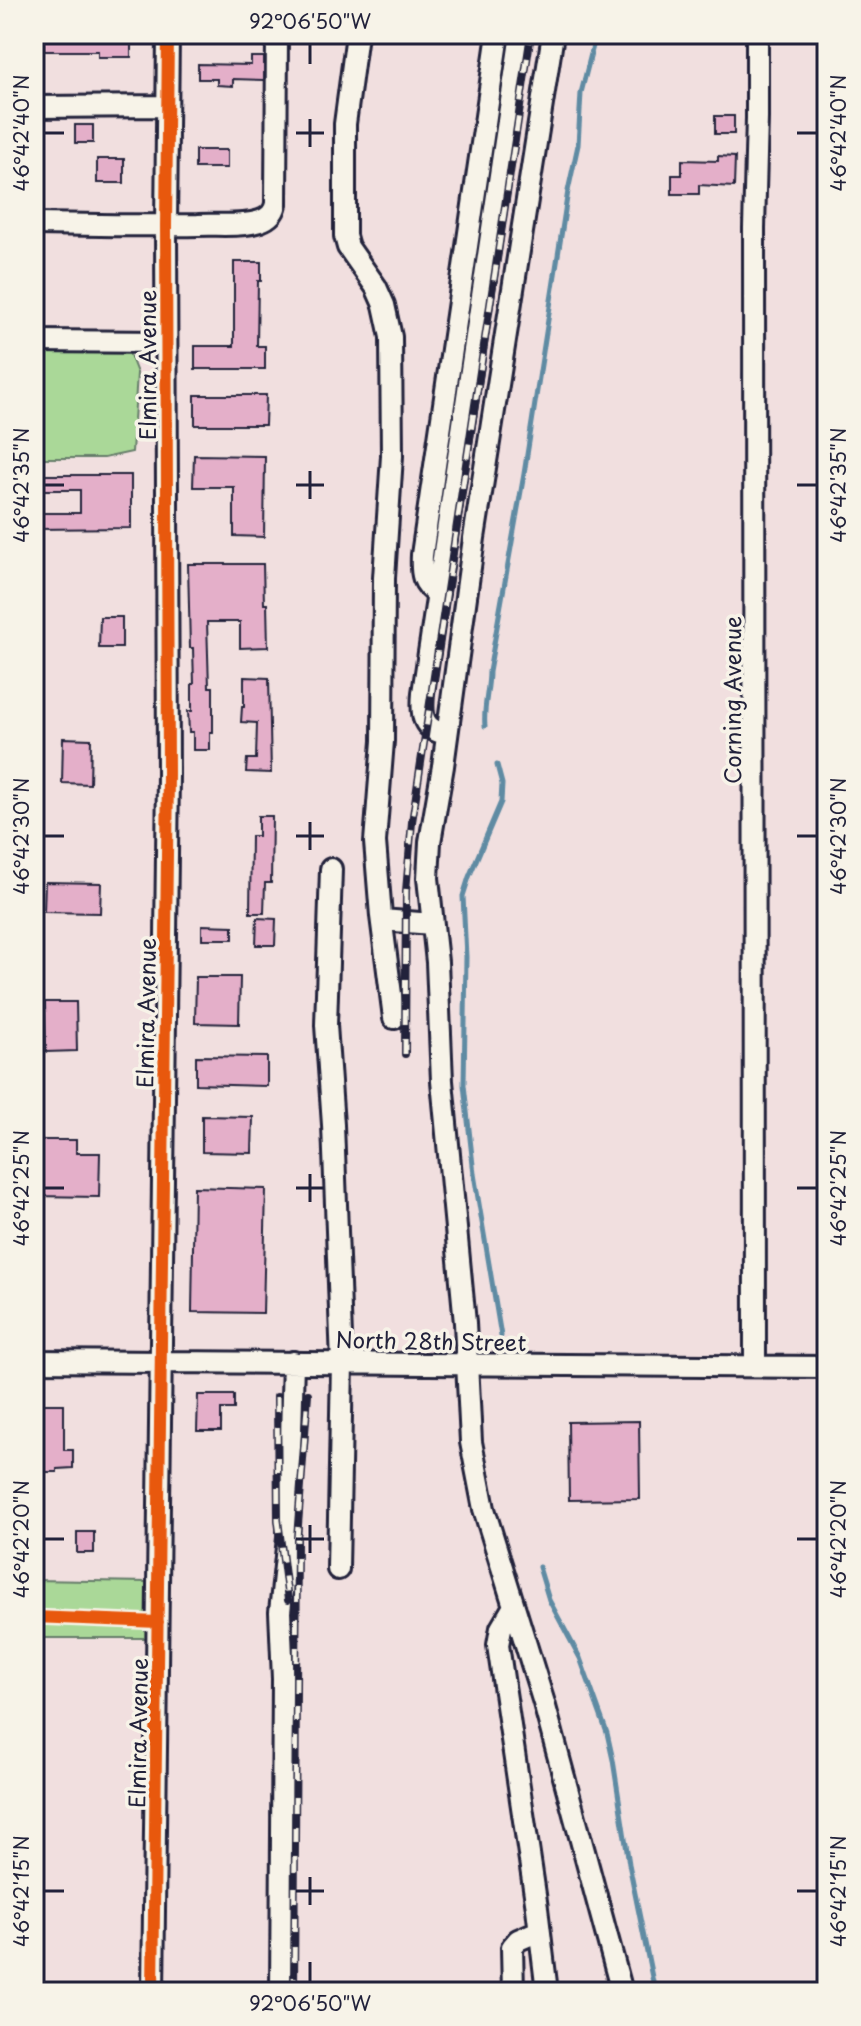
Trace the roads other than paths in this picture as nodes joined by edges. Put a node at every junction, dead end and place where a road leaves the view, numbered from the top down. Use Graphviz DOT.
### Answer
graph roads {
  1 [pos="168,34"];
  2 [pos="277,34"];
  3 [pos="357,34"];
  4 [pos="498,34"];
  5 [pos="521,34"];
  6 [pos="553,34"];
  7 [pos="757,34"];
  8 [pos="167,106"];
  9 [pos="34,107"];
  10 [pos="34,224"];
  11 [pos="166,225"];
  12 [pos="34,341"];
  13 [pos="166,342"];
  14 [pos="438,594"];
  15 [pos="447,734"];
  16 [pos="331,869"];
  17 [pos="382,920"];
  18 [pos="432,924"];
  19 [pos="394,1018"];
  20 [pos="34,1361"];
  21 [pos="160,1361"];
  22 [pos="293,1362"];
  23 [pos="342,1363"];
  24 [pos="466,1364"];
  25 [pos="755,1366"];
  26 [pos="827,1367"];
  27 [pos="338,1569"];
  28 [pos="514,1606"];
  29 [pos="539,1931"];
  30 [pos="153,1992"];
  31 [pos="281,1992"];
  32 [pos="513,1992"];
  33 [pos="547,1992"];
  34 [pos="622,1992"];
  1 -- 8 [label="street, Elmira Avenue"];
  2 -- 11 [label="street"];
  3 -- 17 [label="street"];
  4 -- 14 [label="street"];
  5 -- 14 [label="street"];
  6 -- 15 [label="street"];
  7 -- 25 [label="street, Corning Avenue"];
  8 -- 9 [label="street"];
  8 -- 11 [label="street, Elmira Avenue"];
  10 -- 11 [label="street"];
  11 -- 13 [label="street, Elmira Avenue"];
  12 -- 13 [label="street"];
  13 -- 21 [label="street, Elmira Avenue"];
  14 -- 15 [label="street"];
  15 -- 18 [label="street"];
  16 -- 23 [label="street"];
  17 -- 18 [label="street"];
  17 -- 19 [label="street"];
  18 -- 24 [label="street"];
  20 -- 21 [label="street, North 28th Street"];
  21 -- 22 [label="street, North 28th Street"];
  21 -- 30 [label="street, Elmira Avenue"];
  22 -- 23 [label="street, North 28th Street"];
  22 -- 31 [label="street"];
  23 -- 24 [label="street, North 28th Street"];
  23 -- 27 [label="street"];
  24 -- 25 [label="street, North 28th Street"];
  24 -- 28 [label="street"];
  25 -- 26 [label="street, North 28th Street"];
  28 -- 29 [label="street"];
  28 -- 34 [label="street"];
  29 -- 32 [label="street"];
  29 -- 33 [label="street"];
}
